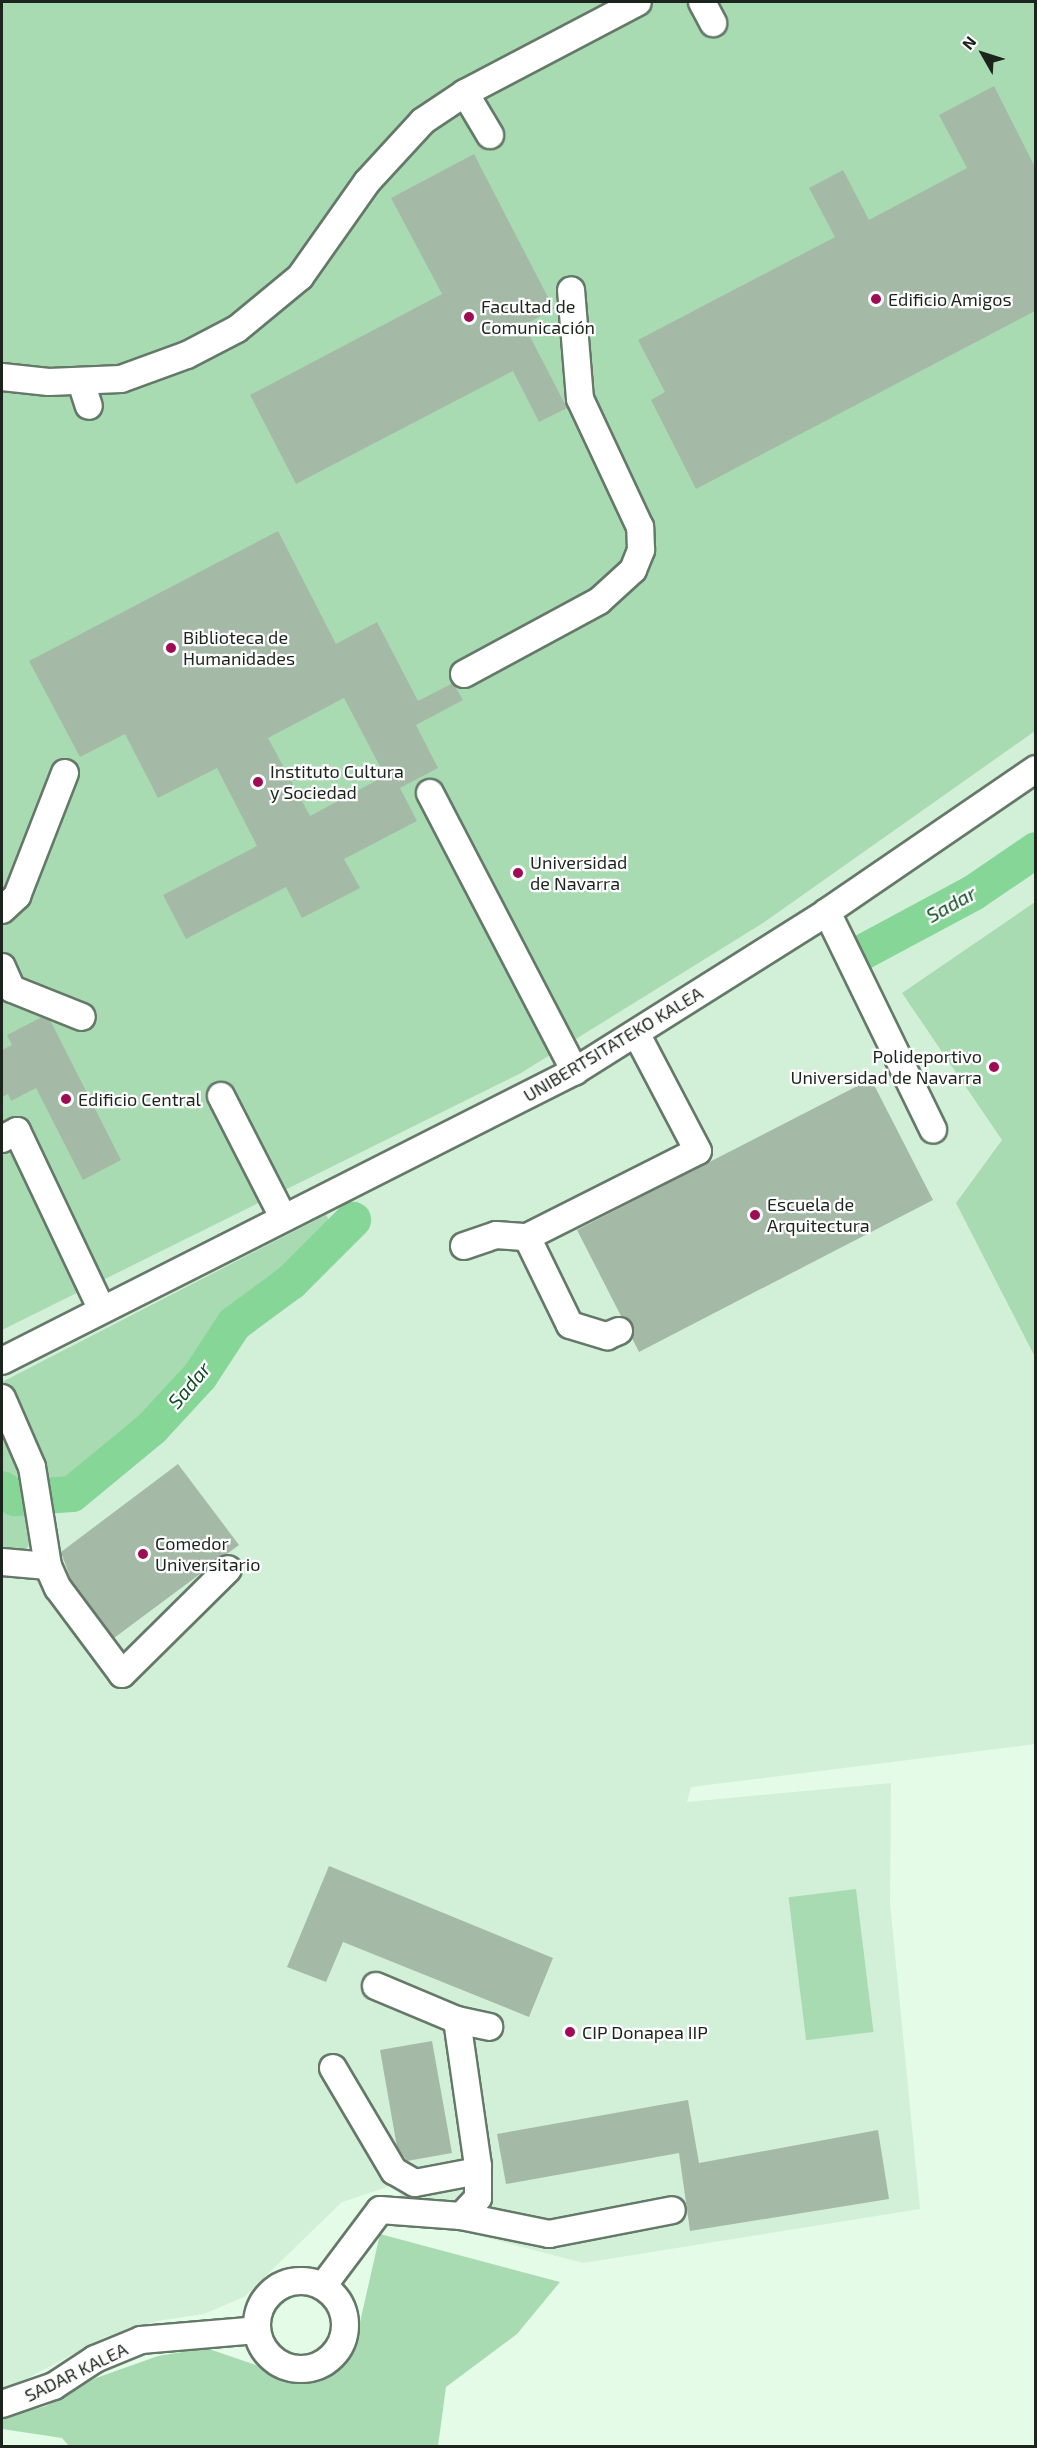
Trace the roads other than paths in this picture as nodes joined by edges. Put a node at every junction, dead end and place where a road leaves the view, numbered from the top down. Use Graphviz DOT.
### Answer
graph roads {
  1 [pos="638,2"];
  2 [pos="465,93"];
  3 [pos="490,135"];
  4 [pos="571,290"];
  5 [pos="2,377"];
  6 [pos="464,674"];
  7 [pos="1035,770"];
  8 [pos="65,773"];
  9 [pos="430,793"];
  10 [pos="2,910"];
  11 [pos="827,912"];
  12 [pos="2,967"];
  13 [pos="82,1017"];
  14 [pos="636,1033"];
  15 [pos="574,1071"];
  16 [pos="222,1096"];
  17 [pos="933,1130"];
  18 [pos="2,1139"];
  19 [pos="283,1217"];
  20 [pos="527,1237"];
  21 [pos="464,1246"];
  22 [pos="102,1310"];
  23 [pos="619,1331"];
  24 [pos="2,1361"];
  25 [pos="2,1398"];
  26 [pos="2,1562"];
  27 [pos="48,1566"];
  28 [pos="228,1569"];
  29 [pos="376,1986"];
  30 [pos="457,2020"];
  31 [pos="489,2027"];
  32 [pos="333,2068"];
  33 [pos="478,2171"];
  34 [pos="672,2210"];
  35 [pos="461,2216"];
  36 [pos="322,2286"];
  37 [pos="257,2330"];
  38 [pos="2,2404"];
  1 -- 2 [label="street"];
  2 -- 3 [label="street"];
  2 -- 5 [label="street"];
  4 -- 6 [label="street"];
  7 -- 11 [label="street, UNIBERTSITATEKO KALEA"];
  8 -- 10 [label="street"];
  9 -- 15 [label="street"];
  11 -- 14 [label="street, UNIBERTSITATEKO KALEA"];
  11 -- 17 [label="street"];
  12 -- 13 [label="street"];
  14 -- 15 [label="street, UNIBERTSITATEKO KALEA"];
  14 -- 20 [label="street"];
  15 -- 19 [label="street, UNIBERTSITATEKO KALEA"];
  16 -- 19 [label="street"];
  18 -- 22 [label="street"];
  19 -- 22 [label="street, UNIBERTSITATEKO KALEA"];
  20 -- 21 [label="street"];
  20 -- 23 [label="street"];
  22 -- 24 [label="street, UNIBERTSITATEKO KALEA"];
  25 -- 27 [label="street"];
  26 -- 27 [label="street"];
  27 -- 28 [label="street"];
  29 -- 30 [label="street"];
  30 -- 31 [label="street"];
  30 -- 33 [label="street"];
  32 -- 33 [label="street"];
  33 -- 35 [label="street"];
  34 -- 35 [label="street"];
  35 -- 36 [label="street"];
  36 -- 37 [label="street"];
  36 -- 37 [label="street"];
  37 -- 38 [label="street, SADAR KALEA"];
}
